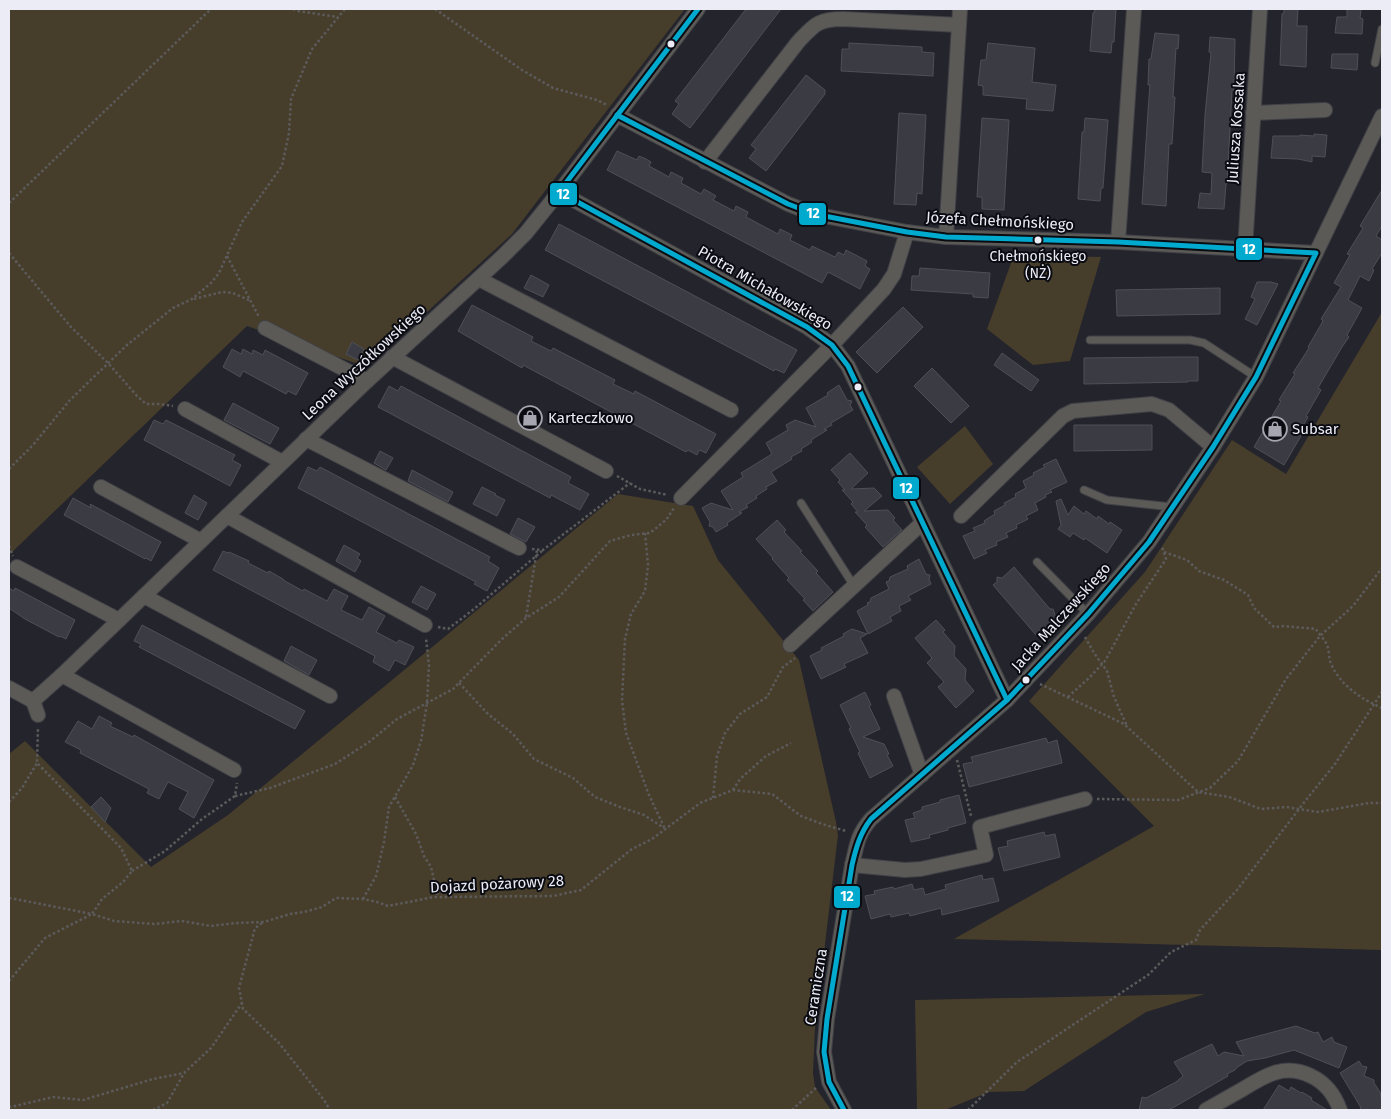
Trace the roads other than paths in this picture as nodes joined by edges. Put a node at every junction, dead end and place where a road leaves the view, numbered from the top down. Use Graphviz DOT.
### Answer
graph roads {
  1 [pos="698,9"];
  2 [pos="960,9"];
  3 [pos="1134,9"];
  4 [pos="1260,9"];
  5 [pos="959,25"];
  6 [pos="1382,29"];
  7 [pos="1375,63"];
  8 [pos="1324,110"];
  9 [pos="618,113"];
  10 [pos="1253,113"];
  11 [pos="1382,116"];
  12 [pos="705,162"];
  13 [pos="559,192"];
  14 [pos="907,232"];
  15 [pos="946,238"];
  16 [pos="1118,242"];
  17 [pos="1245,249"];
  18 [pos="1316,253"];
  19 [pos="479,278"];
  20 [pos="265,328"];
  21 [pos="1090,340"];
  22 [pos="832,345"];
  23 [pos="392,357"];
  24 [pos="1256,377"];
  25 [pos="367,381"];
  26 [pos="185,409"];
  27 [pos="731,410"];
  28 [pos="306,439"];
  29 [pos="1213,446"];
  30 [pos="282,462"];
  31 [pos="606,471"];
  32 [pos="101,487"];
  33 [pos="1084,490"];
  34 [pos="681,498"];
  35 [pos="802,503"];
  36 [pos="1172,507"];
  37 [pos="227,516"];
  38 [pos="961,516"];
  39 [pos="922,523"];
  40 [pos="201,541"];
  41 [pos="519,548"];
  42 [pos="1037,562"];
  43 [pos="17,567"];
  44 [pos="854,586"];
  45 [pos="144,596"];
  46 [pos="119,620"];
  47 [pos="1083,620"];
  48 [pos="424,624"];
  49 [pos="795,650"];
  50 [pos="62,675"];
  51 [pos="9,688"];
  52 [pos="330,696"];
  53 [pos="894,696"];
  54 [pos="1007,700"];
  55 [pos="33,701"];
  56 [pos="38,716"];
  57 [pos="234,770"];
  58 [pos="922,776"];
  59 [pos="1085,799"];
  60 [pos="852,865"];
  61 [pos="844,1110"];
  62 [pos="1206,1110"];
  63 [pos="1340,1110"];
  1 -- 9 [label="street, Leona Wyczółkowskiego"];
  2 -- 5 [label="street"];
  3 -- 16 [label="street"];
  4 -- 10 [label="street, Juliusza Kossaka"];
  5 -- 12 [label="street"];
  5 -- 15 [label="street"];
  6 -- 7 [label="lane"];
  8 -- 10 [label="street"];
  9 -- 12 [label="street, Józefa Chełmońskiego"];
  9 -- 13 [label="street, Leona Wyczółkowskiego"];
  10 -- 17 [label="street, Juliusza Kossaka"];
  11 -- 18 [label="street, Jacka Malczewskiego"];
  12 -- 14 [label="street, Józefa Chełmońskiego"];
  13 -- 19 [label="street, Leona Wyczółkowskiego"];
  13 -- 22 [label="street, Piotra Michałowskiego"];
  14 -- 15 [label="street, Józefa Chełmońskiego"];
  14 -- 22 [label="street"];
  15 -- 16 [label="street, Józefa Chełmońskiego"];
  16 -- 17 [label="street, Józefa Chełmońskiego"];
  17 -- 18 [label="street, Józefa Chełmońskiego"];
  18 -- 24 [label="street, Jacka Malczewskiego"];
  19 -- 23 [label="street, Leona Wyczółkowskiego"];
  19 -- 27 [label="street"];
  20 -- 25 [label="street"];
  21 -- 24 [label="lane"];
  22 -- 34 [label="street"];
  22 -- 39 [label="street, Piotra Michałowskiego"];
  23 -- 25 [label="street, Leona Wyczółkowskiego"];
  23 -- 31 [label="street"];
  24 -- 29 [label="street, Jacka Malczewskiego"];
  25 -- 28 [label="street, Leona Wyczółkowskiego"];
  26 -- 30 [label="street"];
  28 -- 30 [label="street, Leona Wyczółkowskiego"];
  28 -- 41 [label="street"];
  29 -- 36 [label="street, Jacka Malczewskiego"];
  29 -- 38 [label="street"];
  30 -- 37 [label="street, Leona Wyczółkowskiego"];
  32 -- 40 [label="street"];
  33 -- 36 [label="lane"];
  35 -- 44 [label="lane"];
  36 -- 47 [label="street, Jacka Malczewskiego"];
  37 -- 40 [label="street, Leona Wyczółkowskiego"];
  37 -- 48 [label="street"];
  39 -- 44 [label="street"];
  39 -- 54 [label="street, Piotra Michałowskiego"];
  40 -- 45 [label="street, Leona Wyczółkowskiego"];
  42 -- 47 [label="lane"];
  43 -- 46 [label="street"];
  44 -- 49 [label="street"];
  45 -- 46 [label="street, Leona Wyczółkowskiego"];
  45 -- 52 [label="street"];
  46 -- 50 [label="street, Leona Wyczółkowskiego"];
  47 -- 54 [label="street, Jacka Malczewskiego"];
  50 -- 55 [label="street, Leona Wyczółkowskiego"];
  50 -- 57 [label="street"];
  51 -- 55 [label="street"];
  53 -- 58 [label="street"];
  54 -- 58 [label="street, Jacka Malczewskiego"];
  55 -- 56 [label="street"];
  58 -- 60 [label="street, Jacka Malczewskiego"];
  59 -- 60 [label="street"];
  60 -- 61 [label="street, Ceramiczna"];
  62 -- 63 [label="street"];
}
